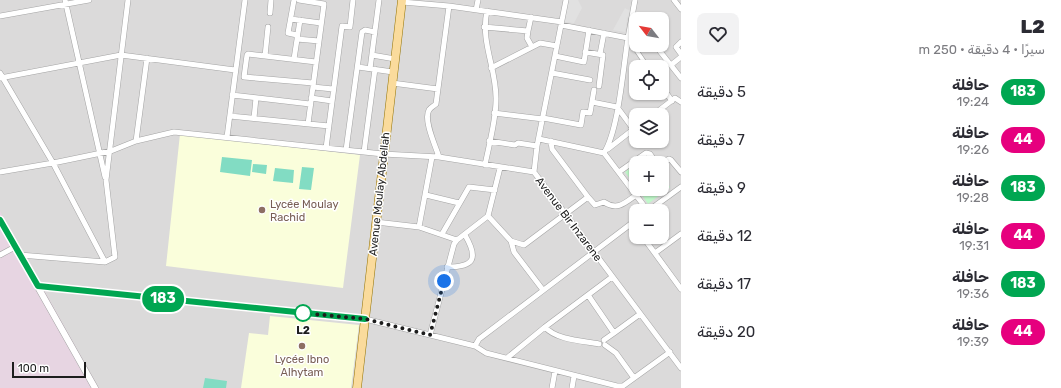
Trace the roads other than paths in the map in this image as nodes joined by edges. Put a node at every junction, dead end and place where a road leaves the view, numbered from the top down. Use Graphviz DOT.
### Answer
graph roads {
  1 [pos="89,0"];
  2 [pos="128,0"];
  3 [pos="245,0"];
  4 [pos="271,0"];
  5 [pos="294,0"];
  6 [pos="299,0"];
  7 [pos="353,0"];
  8 [pos="379,0"];
  9 [pos="478,0"];
  10 [pos="566,0"];
  11 [pos="635,0"];
  12 [pos="674,0"];
  13 [pos="402,1"];
  14 [pos="65,2"];
  15 [pos="449,6"];
  16 [pos="681,9"];
  17 [pos="476,10"];
  18 [pos="487,11"];
  19 [pos="633,12"];
  20 [pos="270,13"];
  21 [pos="0,16"];
  22 [pos="531,17"];
  23 [pos="291,19"];
  24 [pos="300,20"];
  25 [pos="321,23"];
  26 [pos="561,23"];
  27 [pos="268,27"];
  28 [pos="484,27"];
  29 [pos="589,30"];
  30 [pos="528,31"];
  31 [pos="375,32"];
  32 [pos="604,33"];
  33 [pos="629,33"];
  34 [pos="297,37"];
  35 [pos="628,38"];
  36 [pos="319,41"];
  37 [pos="681,42"];
  38 [pos="557,46"];
  39 [pos="532,47"];
  40 [pos="585,52"];
  41 [pos="661,52"];
  42 [pos="600,54"];
  43 [pos="681,54"];
  44 [pos="121,55"];
  45 [pos="372,55"];
  46 [pos="264,56"];
  47 [pos="555,56"];
  48 [pos="681,57"];
  49 [pos="147,58"];
  50 [pos="294,59"];
  51 [pos="395,59"];
  52 [pos="644,60"];
  53 [pos="316,62"];
  54 [pos="78,63"];
  55 [pos="671,65"];
  56 [pos="358,67"];
  57 [pos="491,68"];
  58 [pos="372,69"];
  59 [pos="393,72"];
  60 [pos="235,73"];
  61 [pos="552,73"];
  62 [pos="1,76"];
  63 [pos="244,77"];
  64 [pos="681,78"];
  65 [pos="590,80"];
  66 [pos="392,83"];
  67 [pos="313,85"];
  68 [pos="333,89"];
  69 [pos="438,89"];
  70 [pos="232,95"];
  71 [pos="669,97"];
  72 [pos="256,98"];
  73 [pos="311,101"];
  74 [pos="332,101"];
  75 [pos="672,101"];
  76 [pos="592,102"];
  77 [pos="681,102"];
  78 [pos="617,107"];
  79 [pos="662,108"];
  80 [pos="494,113"];
  81 [pos="230,116"];
  82 [pos="254,118"];
  83 [pos="543,119"];
  84 [pos="629,122"];
  85 [pos="308,124"];
  86 [pos="328,126"];
  87 [pos="629,134"];
  88 [pos="227,137"];
  89 [pos="539,139"];
  90 [pos="136,141"];
  91 [pos="490,141"];
  92 [pos="551,141"];
  93 [pos="537,146"];
  94 [pos="326,148"];
  95 [pos="346,150"];
  96 [pos="111,151"];
  97 [pos="364,152"];
  98 [pos="100,153"];
  99 [pos="604,153"];
  100 [pos="383,154"];
  101 [pos="642,156"];
  102 [pos="651,156"];
  103 [pos="432,157"];
  104 [pos="439,157"];
  105 [pos="669,159"];
  106 [pos="53,163"];
  107 [pos="485,165"];
  108 [pos="629,165"];
  109 [pos="500,168"];
  110 [pos="0,172"];
  111 [pos="534,172"];
  112 [pos="619,172"];
  113 [pos="681,172"];
  114 [pos="106,180"];
  115 [pos="629,186"];
  116 [pos="681,187"];
  117 [pos="495,190"];
  118 [pos="426,195"];
  119 [pos="634,196"];
  120 [pos="588,197"];
  121 [pos="459,203"];
  122 [pos="658,204"];
  123 [pos="566,214"];
  124 [pos="488,216"];
  125 [pos="0,220"];
  126 [pos="376,222"];
  127 [pos="420,227"];
  128 [pos="629,227"];
  129 [pos="442,234"];
  130 [pos="681,234"];
  131 [pos="465,235"];
  132 [pos="457,240"];
  133 [pos="511,241"];
  134 [pos="648,244"];
  135 [pos="15,247"];
  136 [pos="594,251"];
  137 [pos="655,253"];
  138 [pos="0,255"];
  139 [pos="20,255"];
  140 [pos="105,262"];
  141 [pos="447,267"];
  142 [pos="612,277"];
  143 [pos="38,286"];
  144 [pos="681,289"];
  145 [pos="543,290"];
  146 [pos="588,295"];
  147 [pos="640,314"];
  148 [pos="365,319"];
  149 [pos="545,327"];
  150 [pos="614,333"];
  151 [pos="430,335"];
  152 [pos="604,342"];
  153 [pos="475,346"];
  154 [pos="670,352"];
  155 [pos="507,358"];
  156 [pos="681,368"];
  157 [pos="555,371"];
  158 [pos="574,376"];
  159 [pos="634,378"];
  160 [pos="622,387"];
  161 [pos="95,388"];
  162 [pos="357,388"];
  163 [pos="552,388"];
  164 [pos="572,388"];
  1 -- 14 [label="street"];
  2 -- 44 [label="street"];
  3 -- 60 [label="street"];
  4 -- 20 [label="street"];
  5 -- 23 [label="street"];
  6 -- 25 [label="street"];
  7 -- 68 [label="street"];
  8 -- 31 [label="street"];
  9 -- 17 [label="street"];
  10 -- 26 [label="street, Avenue Bir Inzarene"];
  11 -- 19 [label="street"];
  12 -- 16 [label="street"];
  13 -- 15 [label="street"];
  13 -- 51 [label="main road, Avenue Moulay Abdellah"];
  14 -- 21 [label="street"];
  14 -- 54 [label="street"];
  15 -- 17 [label="street"];
  15 -- 69 [label="street"];
  17 -- 18 [label="street"];
  18 -- 22 [label="street"];
  18 -- 28 [label="street"];
  22 -- 26 [label="street"];
  22 -- 30 [label="street"];
  23 -- 24 [label="street"];
  23 -- 34 [label="street"];
  24 -- 25 [label="street"];
  24 -- 34 [label="street"];
  25 -- 36 [label="street"];
  26 -- 29 [label="street"];
  26 -- 38 [label="street, Avenue Bir Inzarene"];
  27 -- 46 [label="street"];
  28 -- 30 [label="street"];
  28 -- 57 [label="street"];
  29 -- 32 [label="street"];
  29 -- 40 [label="street"];
  30 -- 39 [label="street"];
  31 -- 45 [label="street"];
  31 -- 56 [label="street"];
  32 -- 35 [label="street"];
  32 -- 42 [label="street"];
  33 -- 35 [label="street"];
  34 -- 36 [label="street"];
  34 -- 50 [label="street"];
  35 -- 52 [label="street"];
  35 -- 78 [label="street"];
  36 -- 53 [label="street"];
  37 -- 43 [label="street"];
  38 -- 39 [label="street"];
  38 -- 47 [label="street, Avenue Bir Inzarene"];
  39 -- 57 [label="street"];
  40 -- 42 [label="street"];
  40 -- 47 [label="street"];
  41 -- 55 [label="street"];
  42 -- 76 [label="street"];
  44 -- 49 [label="street"];
  44 -- 54 [label="street"];
  44 -- 96 [label="street"];
  45 -- 51 [label="street"];
  45 -- 58 [label="street"];
  46 -- 50 [label="street"];
  46 -- 63 [label="street"];
  47 -- 61 [label="street, Avenue Bir Inzarene"];
  48 -- 55 [label="street"];
  49 -- 60 [label="street"];
  49 -- 90 [label="street"];
  50 -- 53 [label="street"];
  51 -- 59 [label="main road, Avenue Moulay Abdellah"];
  53 -- 67 [label="street"];
  54 -- 62 [label="street"];
  54 -- 98 [label="street"];
  55 -- 64 [label="street"];
  56 -- 58 [label="street"];
  56 -- 95 [label="street"];
  57 -- 80 [label="street"];
  58 -- 59 [label="street"];
  58 -- 97 [label="street"];
  59 -- 66 [label="main road, Avenue Moulay Abdellah"];
  60 -- 63 [label="street"];
  60 -- 70 [label="street"];
  61 -- 65 [label="street"];
  61 -- 83 [label="street, Avenue Bir Inzarene"];
  62 -- 106 [label="street"];
  63 -- 67 [label="street"];
  66 -- 69 [label="street"];
  66 -- 100 [label="main road, Avenue Moulay Abdellah"];
  67 -- 68 [label="street"];
  67 -- 73 [label="street"];
  68 -- 74 [label="street"];
  69 -- 104 [label="street"];
  70 -- 72 [label="street"];
  70 -- 81 [label="street"];
  71 -- 75 [label="street"];
  72 -- 73 [label="street"];
  72 -- 82 [label="street"];
  73 -- 74 [label="street"];
  73 -- 85 [label="street"];
  74 -- 86 [label="street"];
  75 -- 77 [label="street"];
  75 -- 79 [label="street"];
  76 -- 78 [label="street"];
  76 -- 83 [label="street"];
  78 -- 84 [label="street"];
  78 -- 99 [label="street"];
  80 -- 83 [label="street"];
  80 -- 91 [label="street"];
  81 -- 82 [label="street"];
  81 -- 88 [label="street"];
  82 -- 85 [label="street"];
  83 -- 89 [label="street, Avenue Bir Inzarene"];
  85 -- 86 [label="street"];
  86 -- 94 [label="street"];
  87 -- 99 [label="street"];
  88 -- 90 [label="street"];
  88 -- 94 [label="street"];
  89 -- 92 [label="street"];
  89 -- 93 [label="street, Avenue Bir Inzarene"];
  90 -- 96 [label="street"];
  91 -- 93 [label="street"];
  91 -- 107 [label="street"];
  92 -- 99 [label="street"];
  92 -- 120 [label="street"];
  93 -- 111 [label="street, Avenue Bir Inzarene"];
  94 -- 95 [label="street"];
  95 -- 97 [label="street"];
  96 -- 98 [label="street"];
  96 -- 114 [label="street"];
  97 -- 100 [label="street"];
  98 -- 106 [label="street"];
  98 -- 114 [label="street"];
  99 -- 112 [label="street"];
  100 -- 103 [label="street"];
  100 -- 126 [label="main road, Avenue Moulay Abdellah"];
  101 -- 102 [label="street"];
  103 -- 104 [label="street"];
  103 -- 118 [label="street"];
  104 -- 107 [label="street"];
  105 -- 113 [label="street"];
  106 -- 110 [label="street"];
  106 -- 140 [label="street"];
  107 -- 109 [label="street"];
  108 -- 112 [label="street"];
  109 -- 111 [label="street"];
  109 -- 117 [label="street"];
  111 -- 123 [label="street, Avenue Bir Inzarene"];
  112 -- 115 [label="street"];
  114 -- 140 [label="street"];
  116 -- 122 [label="street"];
  117 -- 121 [label="street"];
  117 -- 124 [label="street"];
  118 -- 121 [label="street"];
  118 -- 127 [label="street"];
  119 -- 120 [label="street"];
  120 -- 123 [label="street"];
  121 -- 129 [label="street"];
  123 -- 133 [label="street"];
  123 -- 136 [label="street, Avenue Bir Inzarene"];
  124 -- 131 [label="street"];
  124 -- 133 [label="street"];
  125 -- 135 [label="street"];
  126 -- 127 [label="street"];
  126 -- 148 [label="main road, Avenue Moulay Abdellah"];
  127 -- 129 [label="street"];
  128 -- 136 [label="street"];
  129 -- 132 [label="street"];
  130 -- 137 [label="street"];
  131 -- 132 [label="street"];
  131 -- 141 [label="street"];
  132 -- 141 [label="street"];
  133 -- 145 [label="street"];
  134 -- 137 [label="street"];
  135 -- 138 [label="street"];
  135 -- 139 [label="street"];
  136 -- 142 [label="street, Avenue Bir Inzarene"];
  136 -- 145 [label="street"];
  137 -- 144 [label="street"];
  139 -- 140 [label="street"];
  139 -- 143 [label="street"];
  141 -- 151 [label="street"];
  142 -- 146 [label="street"];
  142 -- 147 [label="street, Avenue Bir Inzarene"];
  143 -- 148 [label="street"];
  143 -- 161 [label="street"];
  145 -- 153 [label="street"];
  146 -- 149 [label="street"];
  146 -- 150 [label="street"];
  147 -- 150 [label="street"];
  147 -- 154 [label="street, Avenue Bir Inzarene"];
  148 -- 151 [label="street"];
  148 -- 162 [label="main road, Avenue Moulay Abdellah"];
  149 -- 152 [label="street"];
  149 -- 155 [label="street"];
  150 -- 152 [label="street"];
  151 -- 153 [label="street"];
  152 -- 159 [label="street"];
  153 -- 155 [label="street"];
  154 -- 156 [label="street, Avenue Bir Inzarene"];
  154 -- 159 [label="street"];
  155 -- 157 [label="street"];
  157 -- 158 [label="street"];
  157 -- 163 [label="street"];
  158 -- 160 [label="street"];
  158 -- 164 [label="street"];
  159 -- 160 [label="street"];
}
